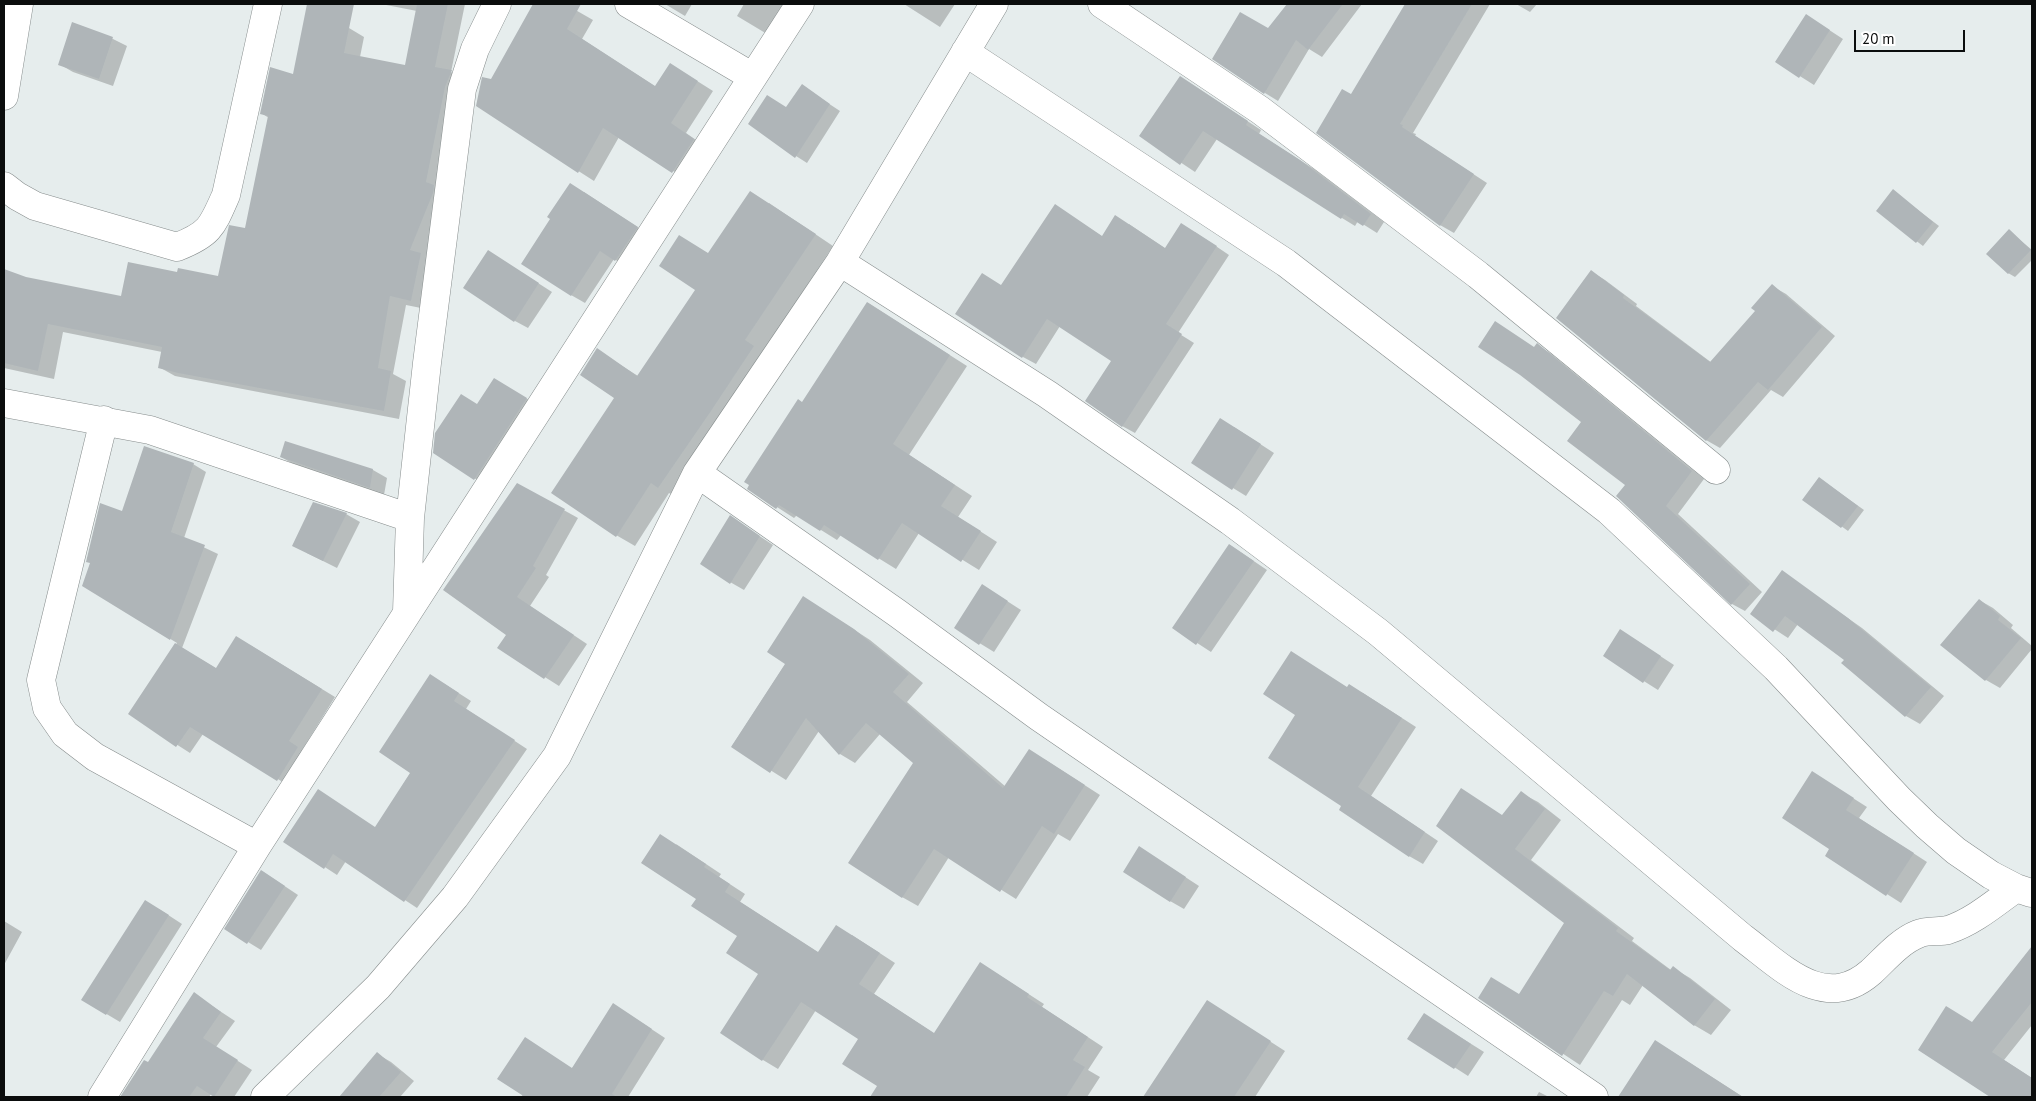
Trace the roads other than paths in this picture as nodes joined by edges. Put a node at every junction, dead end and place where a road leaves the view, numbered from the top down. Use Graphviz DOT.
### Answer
graph roads {
  1 [pos="19,4"];
  2 [pos="268,4"];
  3 [pos="497,4"];
  4 [pos="629,4"];
  5 [pos="800,4"];
  6 [pos="994,4"];
  7 [pos="1102,4"];
  8 [pos="965,52"];
  9 [pos="752,77"];
  10 [pos="4,96"];
  11 [pos="4,186"];
  12 [pos="840,262"];
  13 [pos="4,403"];
  14 [pos="104,420"];
  15 [pos="1716,470"];
  16 [pos="697,473"];
  17 [pos="410,518"];
  18 [pos="408,612"];
  19 [pos="257,846"];
  20 [pos="2024,891"];
  21 [pos="102,1097"];
  22 [pos="265,1097"];
  23 [pos="1594,1097"];
  1 -- 10 [label="street"];
  2 -- 11 [label="street"];
  3 -- 17 [label="street"];
  4 -- 9 [label="street"];
  5 -- 9 [label="street"];
  6 -- 8 [label="street"];
  7 -- 15 [label="street"];
  8 -- 12 [label="street"];
  8 -- 20 [label="street"];
  9 -- 18 [label="street"];
  12 -- 16 [label="street"];
  12 -- 20 [label="street"];
  13 -- 14 [label="street"];
  14 -- 17 [label="street"];
  14 -- 19 [label="street"];
  16 -- 22 [label="street"];
  16 -- 23 [label="street"];
  17 -- 18 [label="street"];
  18 -- 19 [label="street"];
  19 -- 21 [label="street"];
}
